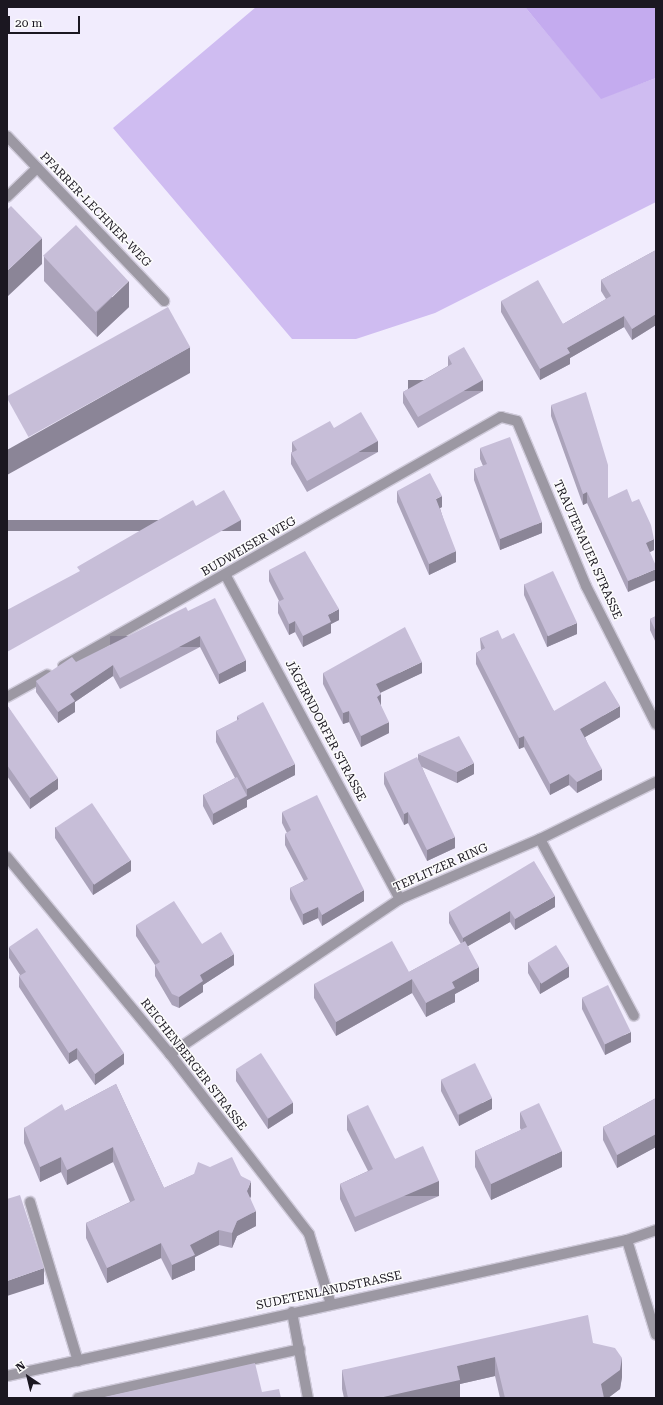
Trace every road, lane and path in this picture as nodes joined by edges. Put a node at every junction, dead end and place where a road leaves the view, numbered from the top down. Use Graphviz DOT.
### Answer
graph roads {
  1 [pos="7,136"];
  2 [pos="37,168"];
  3 [pos="7,196"];
  4 [pos="164,301"];
  5 [pos="501,417"];
  6 [pos="226,576"];
  7 [pos="7,697"];
  8 [pos="656,724"];
  9 [pos="656,782"];
  10 [pos="540,839"];
  11 [pos="7,857"];
  12 [pos="400,899"];
  13 [pos="634,1016"];
  14 [pos="170,1054"];
  15 [pos="30,1202"];
  16 [pos="656,1230"];
  17 [pos="627,1240"];
  18 [pos="331,1304"];
  19 [pos="292,1312"];
  20 [pos="656,1335"];
  21 [pos="300,1349"];
  22 [pos="78,1361"];
  23 [pos="7,1376"];
  24 [pos="78,1398"];
  25 [pos="308,1398"];
  1 -- 2 [label="street, PFARRER-LECHNER-WEG"];
  2 -- 3 [label="street"];
  2 -- 4 [label="street, PFARRER-LECHNER-WEG"];
  5 -- 6 [label="street, BUDWEISER WEG"];
  5 -- 8 [label="street, TRAUTENAUER STRASSE"];
  6 -- 7 [label="street, BUDWEISER WEG"];
  6 -- 12 [label="street, JÄGERNDORFER STRASSE"];
  9 -- 10 [label="street, TEPLITZER RING"];
  10 -- 12 [label="street, TEPLITZER RING"];
  10 -- 13 [label="street"];
  11 -- 14 [label="street, REICHENBERGER STRASSE"];
  12 -- 14 [label="street, TEPLITZER RING"];
  14 -- 18 [label="street, REICHENBERGER STRASSE"];
  15 -- 22 [label="street"];
  16 -- 17 [label="street, SUDETENLANDSTRASSE"];
  17 -- 18 [label="street, SUDETENLANDSTRASSE"];
  17 -- 20 [label="street"];
  18 -- 19 [label="street, SUDETENLANDSTRASSE"];
  19 -- 21 [label="street"];
  19 -- 22 [label="street, SUDETENLANDSTRASSE"];
  21 -- 24 [label="street"];
  21 -- 25 [label="street"];
  22 -- 23 [label="street, SUDETENLANDSTRASSE"];
}
